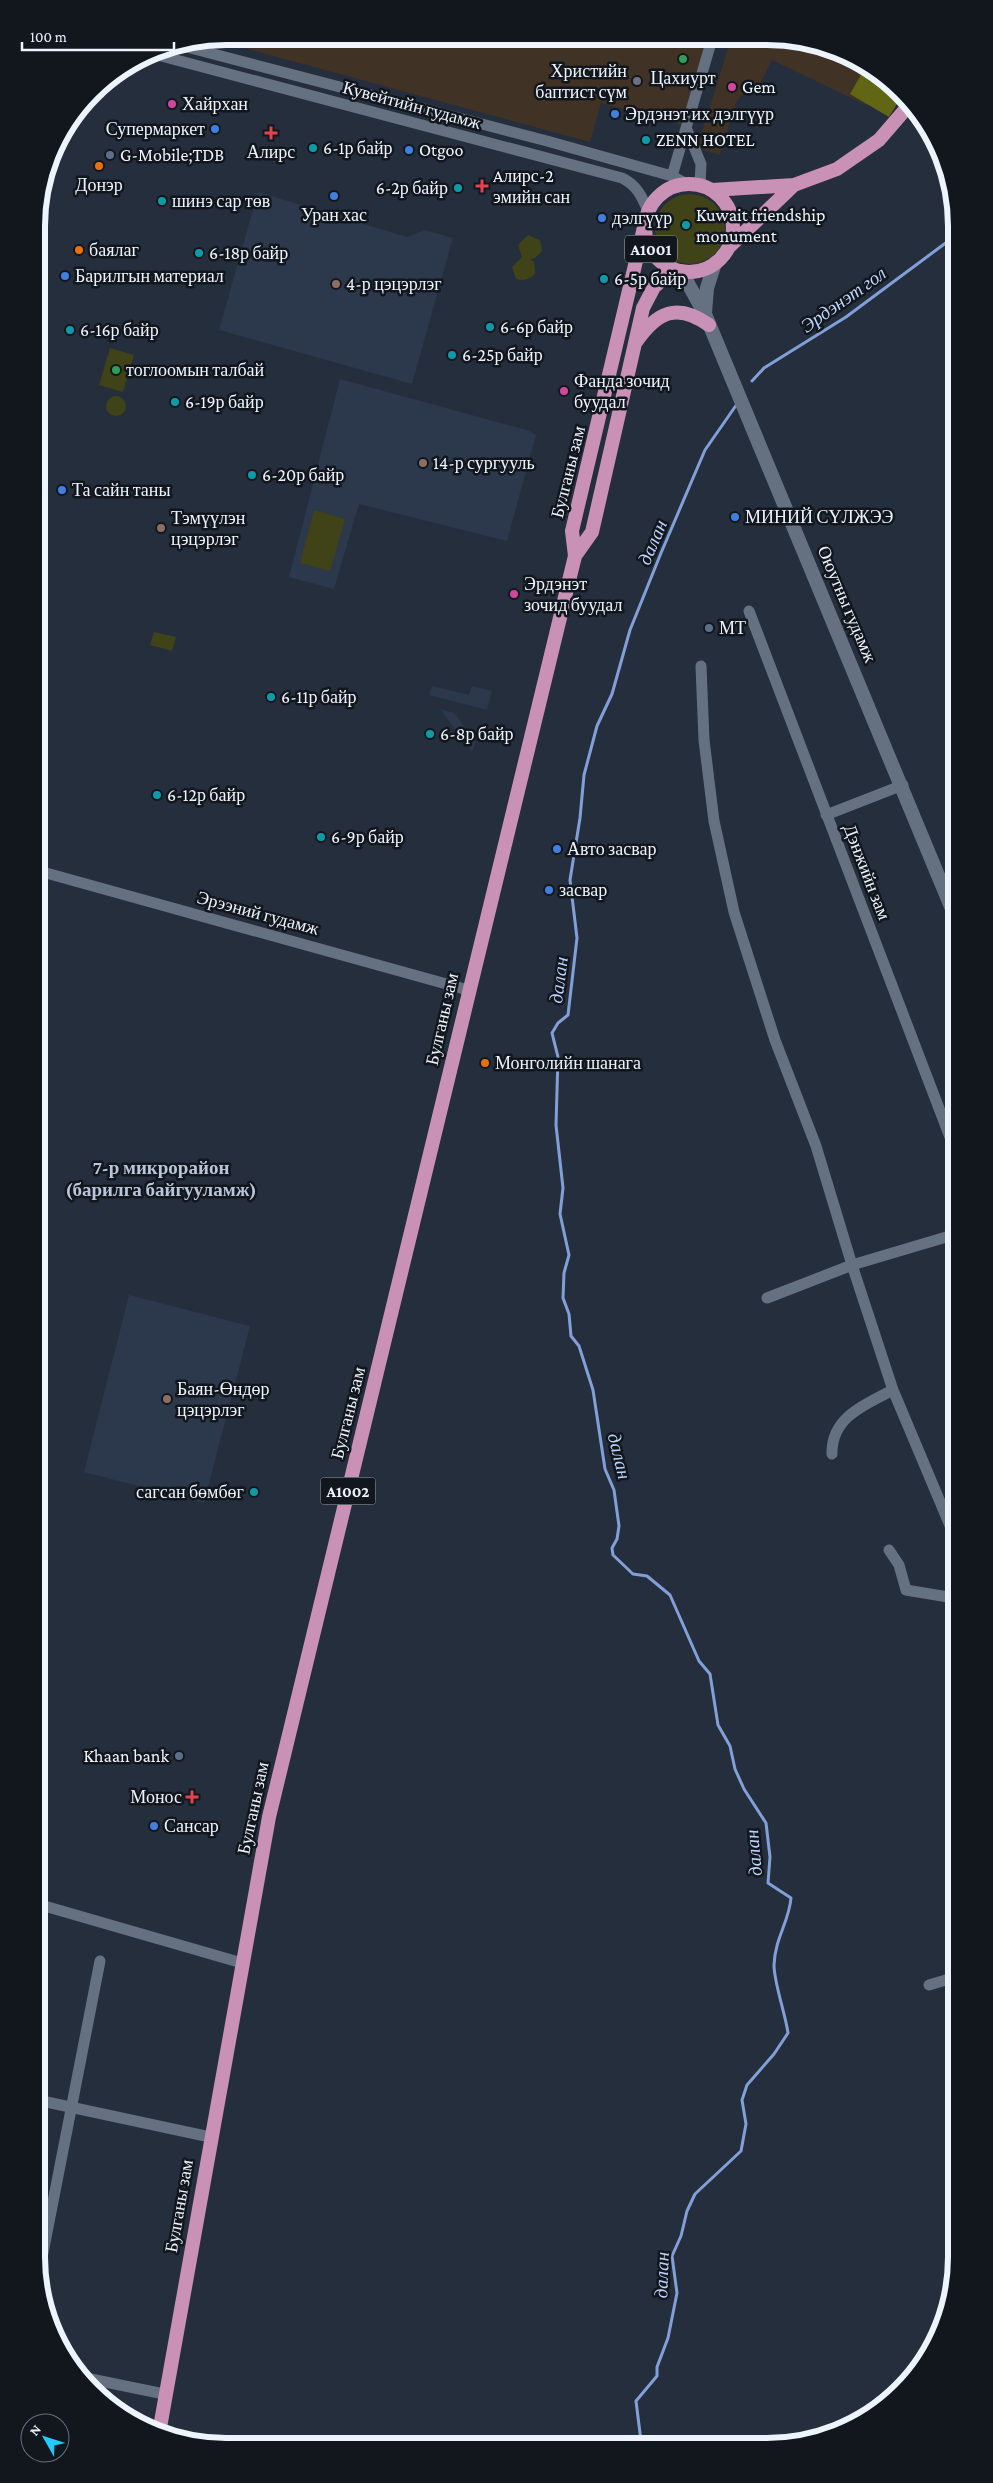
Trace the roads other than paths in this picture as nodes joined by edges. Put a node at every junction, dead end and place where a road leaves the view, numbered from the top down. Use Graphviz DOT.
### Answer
graph roads {
  1 [pos="710,45"];
  2 [pos="188,48"];
  3 [pos="163,57"];
  4 [pos="905,110"];
  5 [pos="687,130"];
  6 [pos="672,176"];
  7 [pos="794,185"];
  8 [pos="700,186"];
  9 [pos="647,217"];
  10 [pos="728,248"];
  11 [pos="715,263"];
  12 [pos="678,270"];
  13 [pos="707,320"];
  14 [pos="633,347"];
  15 [pos="575,556"];
  16 [pos="749,611"];
  17 [pos="701,666"];
  18 [pos="903,785"];
  19 [pos="826,815"];
  20 [pos="45,873"];
  21 [pos="948,898"];
  22 [pos="468,990"];
  23 [pos="948,1132"];
  24 [pos="948,1236"];
  25 [pos="852,1265"];
  26 [pos="767,1298"];
  27 [pos="893,1390"];
  28 [pos="832,1454"];
  29 [pos="948,1521"];
  30 [pos="890,1550"];
  31 [pos="948,1597"];
  32 [pos="45,1906"];
  33 [pos="100,1961"];
  34 [pos="242,1963"];
  35 [pos="948,1979"];
  36 [pos="929,1985"];
  37 [pos="45,2102"];
  38 [pos="70,2107"];
  39 [pos="210,2137"];
  40 [pos="45,2242"];
  41 [pos="93,2379"];
  42 [pos="164,2394"];
  43 [pos="160,2425"];
  1 -- 5 [label="street"];
  2 -- 6 [label="street, Кувейтийн гудамж"];
  3 -- 9 [label="street, Кувейтийн гудамж"];
  4 -- 7 [label="highway, A1001"];
  5 -- 6 [label="street"];
  5 -- 8 [label="street"];
  6 -- 8 [label="street, Кувейтийн гудамж"];
  7 -- 8 [label="highway, A1001"];
  7 -- 10 [label="highway, A1001"];
  8 -- 9 [label="highway, A1001"];
  8 -- 10 [label="highway"];
  9 -- 12 [label="highway, A1001"];
  9 -- 15 [label="highway, Булганы зам / A1002"];
  10 -- 11 [label="highway, A1001"];
  11 -- 12 [label="highway, A1001"];
  11 -- 13 [label="street"];
  12 -- 13 [label="street, Оюутны гудамж"];
  12 -- 14 [label="highway, Булганы зам / A1002"];
  13 -- 14 [label="highway"];
  13 -- 18 [label="street, Оюутны гудамж"];
  14 -- 15 [label="highway, Булганы зам / A1002"];
  15 -- 22 [label="highway, Булганы зам / A1002"];
  16 -- 19 [label="street, Дэнжийн зам"];
  17 -- 25 [label="street"];
  18 -- 19 [label="street"];
  18 -- 21 [label="street, Оюутны гудамж"];
  19 -- 23 [label="street, Дэнжийн зам"];
  20 -- 22 [label="street, Эрээний гудамж"];
  22 -- 34 [label="highway, Булганы зам / A1002"];
  24 -- 25 [label="street"];
  25 -- 26 [label="street"];
  25 -- 27 [label="street"];
  27 -- 28 [label="street"];
  27 -- 29 [label="street"];
  30 -- 31 [label="street"];
  32 -- 34 [label="street"];
  33 -- 38 [label="street"];
  34 -- 39 [label="highway, Булганы зам / A1002"];
  35 -- 36 [label="street"];
  37 -- 38 [label="street"];
  38 -- 39 [label="street"];
  38 -- 40 [label="street"];
  39 -- 42 [label="highway, Булганы зам / A1002"];
  41 -- 42 [label="street"];
  42 -- 43 [label="highway, Булганы зам / A1002"];
}
